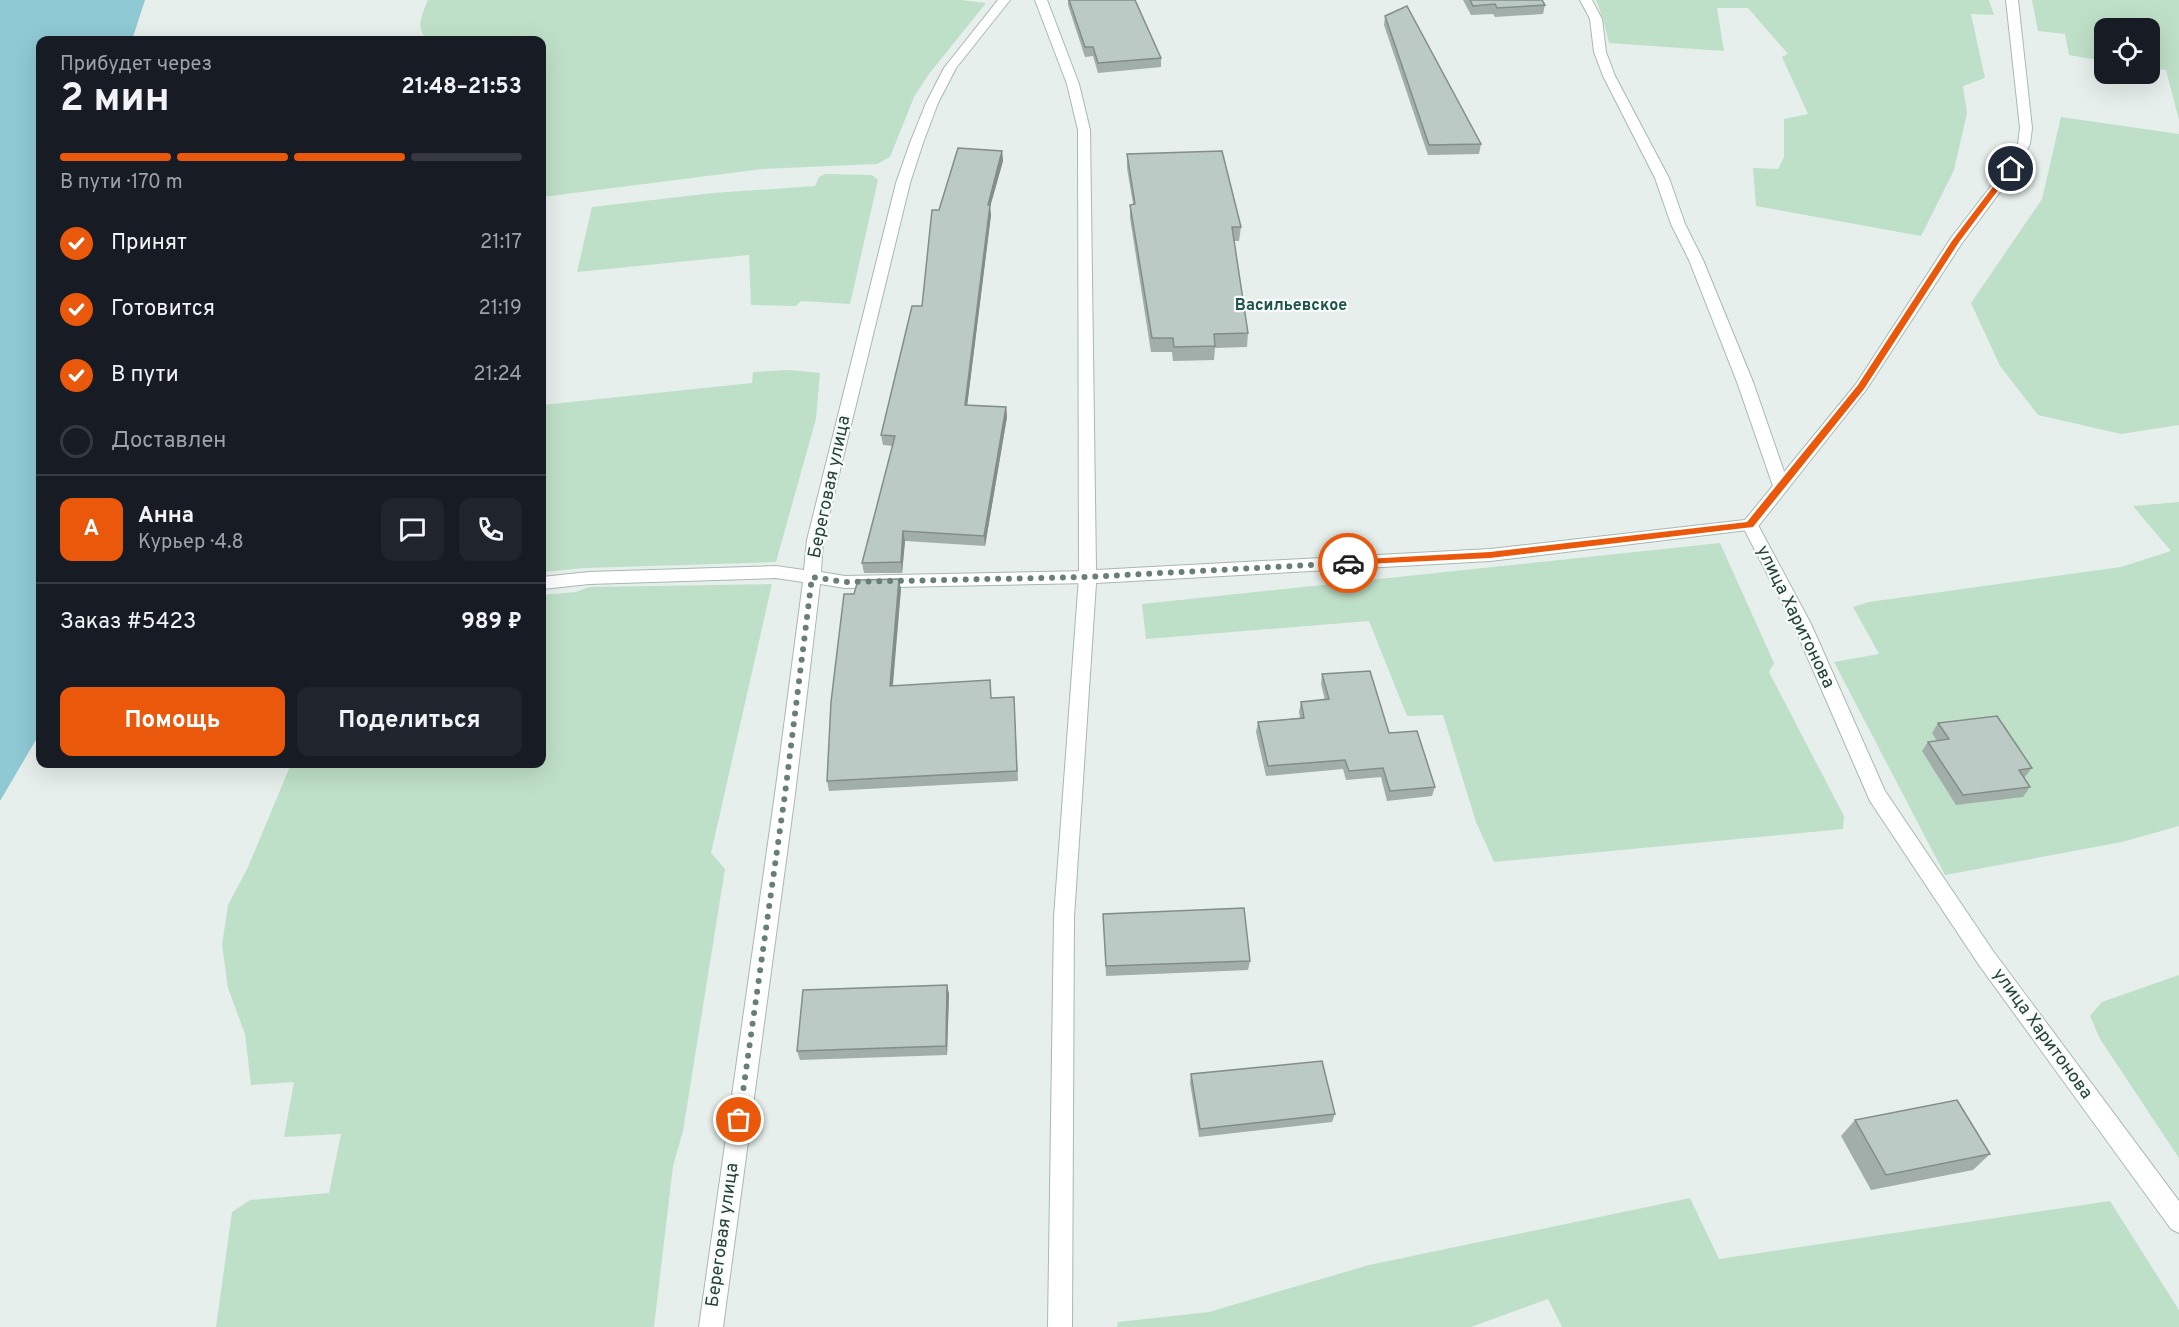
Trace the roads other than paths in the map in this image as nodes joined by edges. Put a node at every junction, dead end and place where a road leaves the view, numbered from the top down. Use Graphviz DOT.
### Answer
graph roads {
  1 [pos="1004,0"];
  2 [pos="1041,0"];
  3 [pos="1586,0"];
  4 [pos="2012,0"];
  5 [pos="1781,486"];
  6 [pos="1750,525"];
  7 [pos="812,577"];
  8 [pos="1088,577"];
  9 [pos="546,583"];
  10 [pos="2179,1221"];
  11 [pos="711,1327"];
  12 [pos="1060,1327"];
  1 -- 7 [label="street, Береговая улица"];
  2 -- 8 [label="street"];
  3 -- 5 [label="street"];
  4 -- 5 [label="street, улица Харитонова"];
  5 -- 6 [label="street, улица Харитонова"];
  6 -- 8 [label="street"];
  6 -- 10 [label="street, улица Харитонова"];
  7 -- 8 [label="street"];
  7 -- 9 [label="street"];
  7 -- 11 [label="street, Береговая улица"];
  8 -- 12 [label="street"];
}
